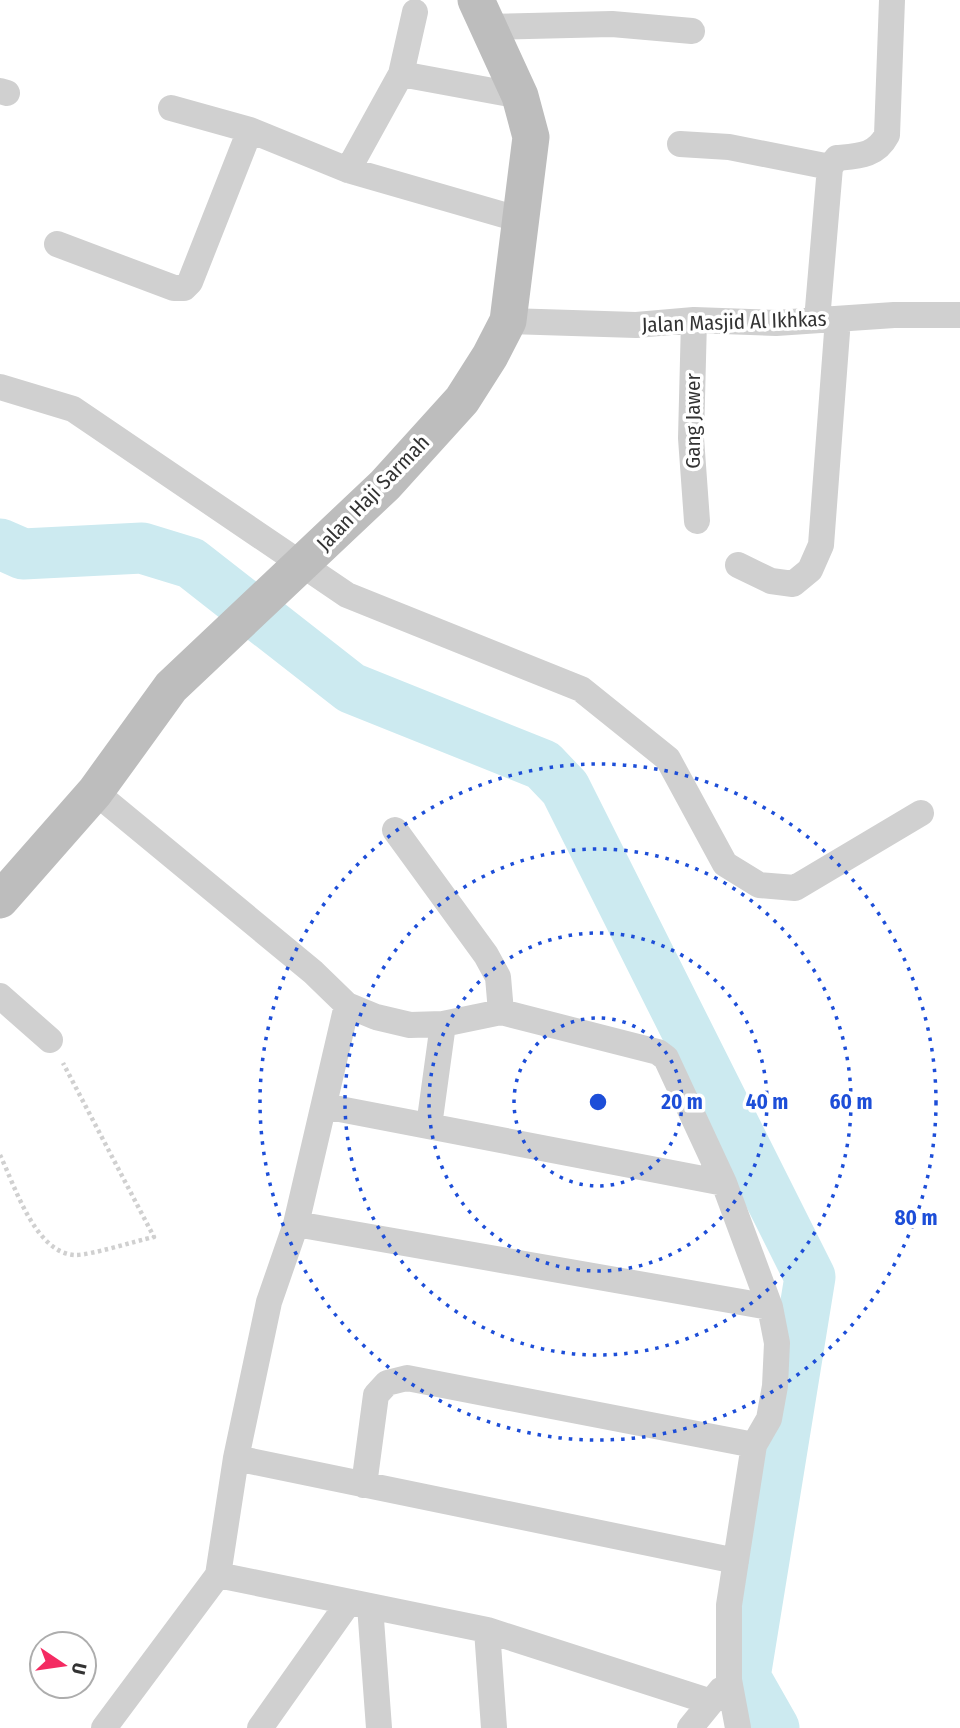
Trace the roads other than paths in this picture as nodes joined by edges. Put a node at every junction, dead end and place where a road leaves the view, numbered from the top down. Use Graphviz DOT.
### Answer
graph roads {
  1 [pos="892,0"];
  2 [pos="415,12"];
  3 [pos="481,13"];
  4 [pos="692,31"];
  5 [pos="401,74"];
  6 [pos="520,96"];
  7 [pos="170,108"];
  8 [pos="250,130"];
  9 [pos="680,144"];
  10 [pos="830,167"];
  11 [pos="348,170"];
  12 [pos="521,220"];
  13 [pos="57,244"];
  14 [pos="960,315"];
  15 [pos="694,320"];
  16 [pos="827,320"];
  17 [pos="508,321"];
  18 [pos="0,387"];
  19 [pos="697,521"];
  20 [pos="738,565"];
  21 [pos="95,792"];
  22 [pos="921,813"];
  23 [pos="395,830"];
  24 [pos="0,900"];
  25 [pos="0,996"];
  26 [pos="347,1005"];
  27 [pos="501,1012"];
  28 [pos="443,1024"];
  29 [pos="50,1040"];
  30 [pos="324,1106"];
  31 [pos="429,1126"];
  32 [pos="723,1183"];
  33 [pos="296,1224"];
  34 [pos="770,1307"];
  35 [pos="754,1444"];
  36 [pos="236,1458"];
  37 [pos="364,1485"];
  38 [pos="736,1561"];
  39 [pos="218,1575"];
  40 [pos="360,1604"];
  41 [pos="487,1630"];
  42 [pos="729,1680"];
  43 [pos="711,1702"];
  44 [pos="104,1728"];
  45 [pos="260,1728"];
  46 [pos="379,1728"];
  47 [pos="494,1728"];
  48 [pos="690,1728"];
  49 [pos="738,1728"];
  1 -- 10 [label="street"];
  2 -- 5 [label="street"];
  3 -- 4 [label="street"];
  3 -- 6 [label="street, Jalan Haji Sarmah"];
  5 -- 6 [label="street"];
  5 -- 11 [label="street"];
  6 -- 12 [label="street, Jalan Haji Sarmah"];
  7 -- 8 [label="street"];
  8 -- 11 [label="street"];
  8 -- 13 [label="street"];
  9 -- 10 [label="street"];
  10 -- 16 [label="street"];
  11 -- 12 [label="street"];
  12 -- 17 [label="street, Jalan Haji Sarmah"];
  14 -- 16 [label="street, Jalan Masjid Al Ikhkas"];
  15 -- 16 [label="street, Jalan Masjid Al Ikhkas"];
  15 -- 17 [label="street, Jalan Masjid Al Ikhkas"];
  15 -- 19 [label="street, Gang Jawer"];
  16 -- 20 [label="street"];
  17 -- 21 [label="street, Jalan Haji Sarmah"];
  18 -- 22 [label="street"];
  21 -- 24 [label="street, Jalan Haji Sarmah"];
  21 -- 26 [label="street"];
  23 -- 27 [label="street"];
  25 -- 29 [label="street"];
  26 -- 28 [label="street"];
  26 -- 30 [label="street"];
  27 -- 28 [label="street"];
  27 -- 32 [label="street"];
  28 -- 31 [label="street"];
  30 -- 31 [label="street"];
  30 -- 33 [label="street"];
  31 -- 32 [label="street"];
  32 -- 34 [label="street"];
  33 -- 34 [label="street"];
  33 -- 36 [label="street"];
  34 -- 35 [label="street"];
  35 -- 37 [label="street"];
  35 -- 38 [label="street"];
  36 -- 37 [label="street"];
  36 -- 39 [label="street"];
  37 -- 38 [label="street"];
  38 -- 42 [label="street"];
  39 -- 40 [label="street"];
  39 -- 44 [label="street"];
  40 -- 41 [label="street"];
  40 -- 45 [label="street"];
  40 -- 46 [label="street"];
  41 -- 43 [label="street"];
  41 -- 47 [label="street"];
  42 -- 43 [label="street"];
  42 -- 49 [label="street"];
  43 -- 48 [label="street"];
}
